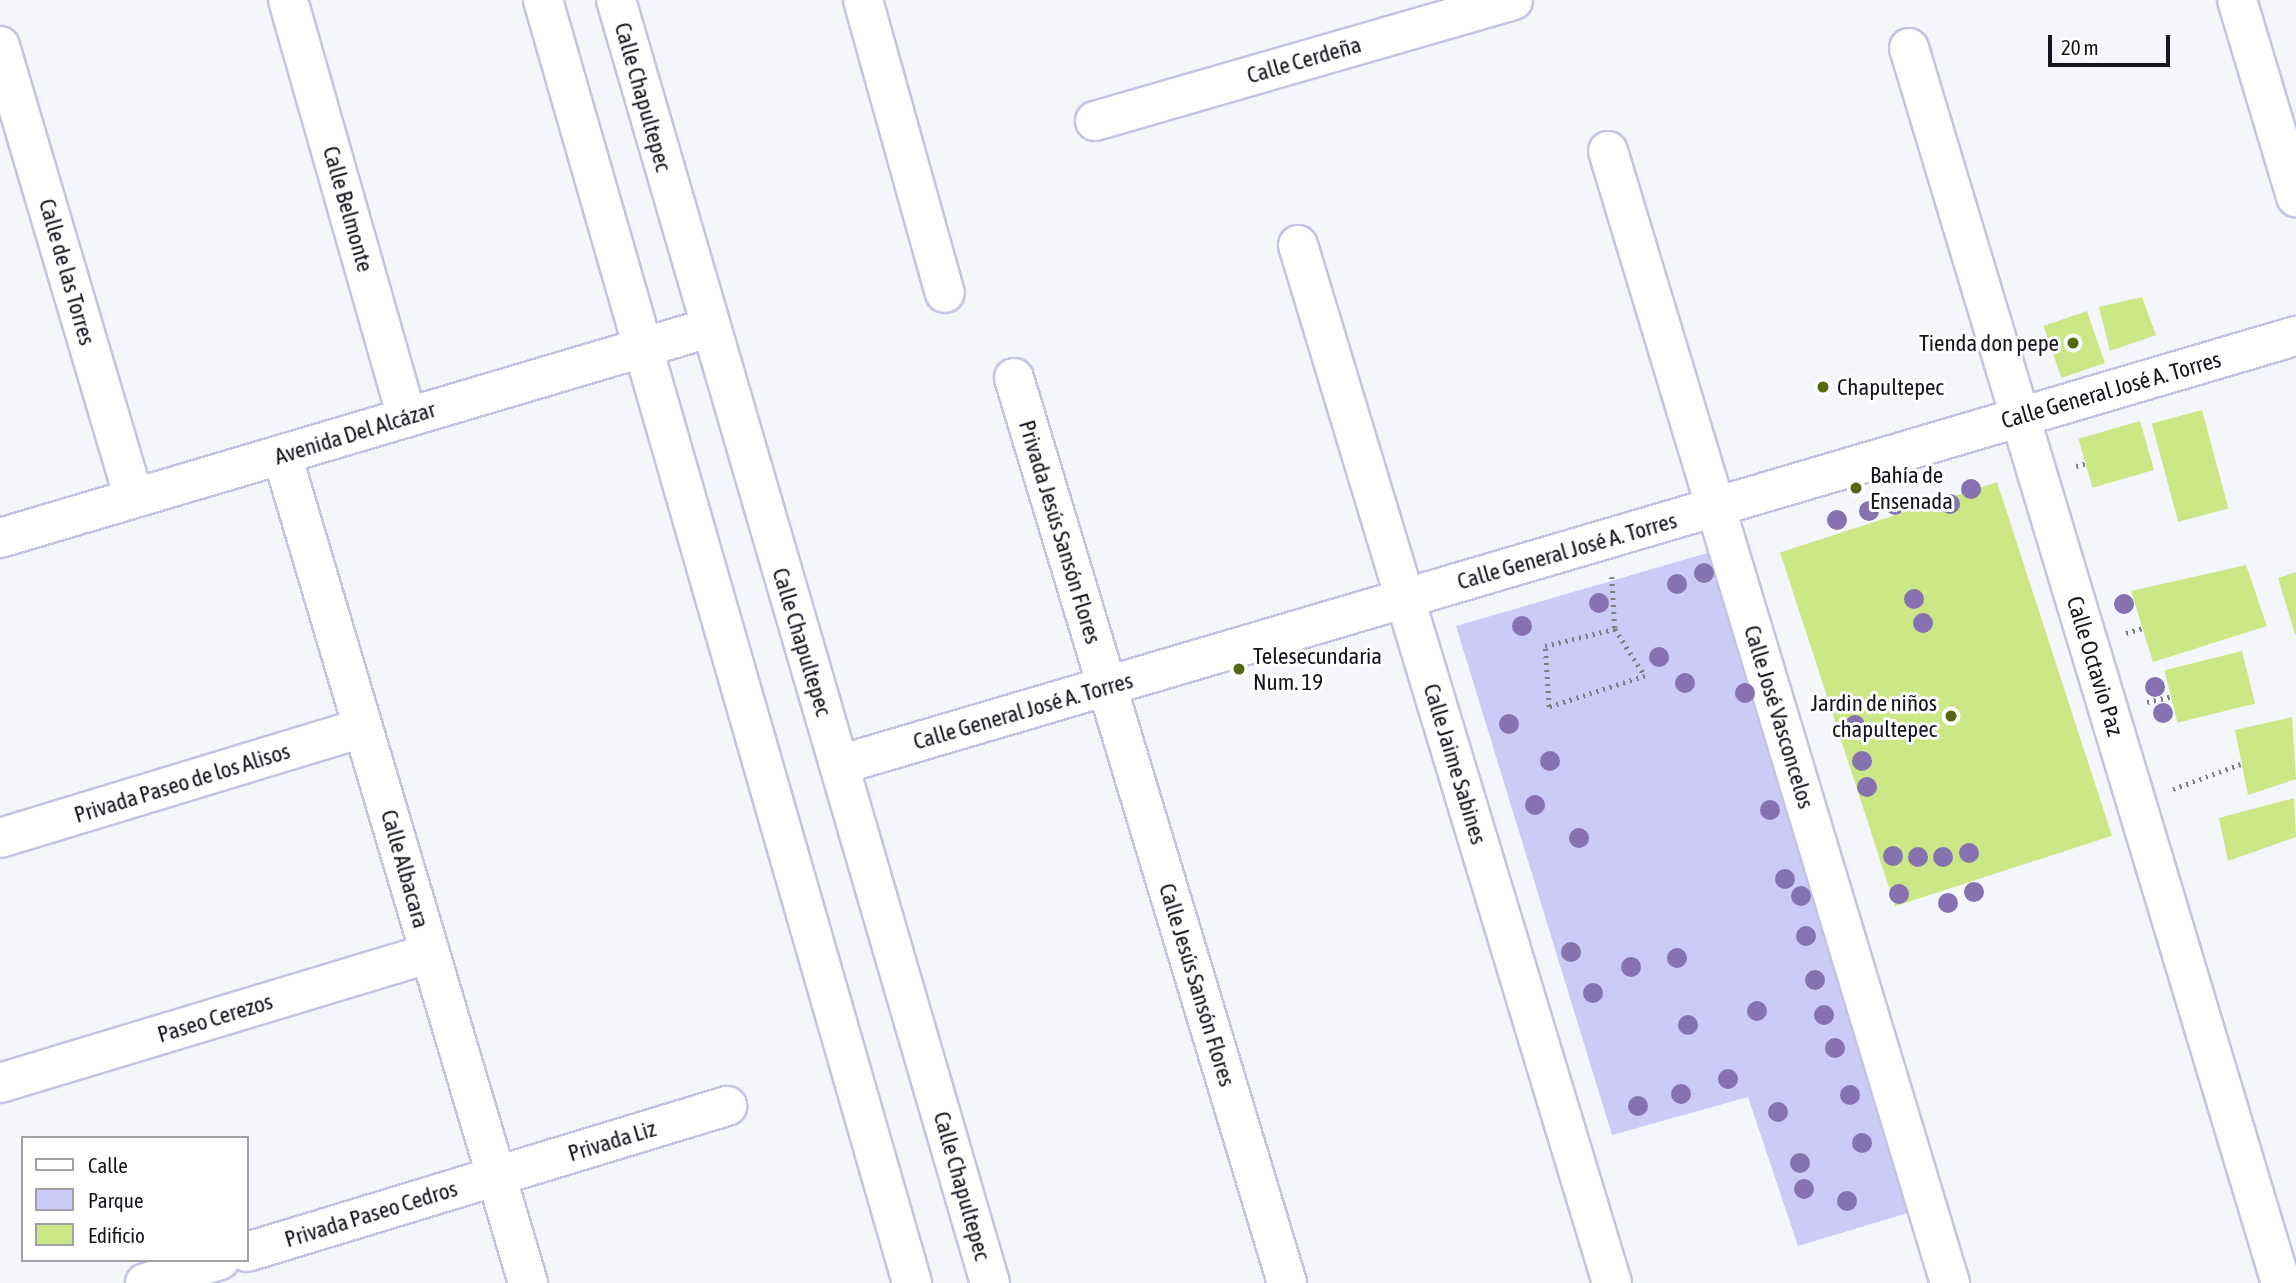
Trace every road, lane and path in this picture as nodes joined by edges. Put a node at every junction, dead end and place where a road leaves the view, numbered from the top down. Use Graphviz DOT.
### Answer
graph roads {
  1 [pos="288,0"];
  2 [pos="543,0"];
  3 [pos="616,0"];
  4 [pos="863,0"];
  5 [pos="1513,0"];
  6 [pos="2237,0"];
  7 [pos="0,46"];
  8 [pos="1909,48"];
  9 [pos="1096,121"];
  10 [pos="1608,151"];
  11 [pos="2296,197"];
  12 [pos="1298,245"];
  13 [pos="945,293"];
  14 [pos="709,328"];
  15 [pos="2296,336"];
  16 [pos="642,348"];
  17 [pos="1014,378"];
  18 [pos="407,417"];
  19 [pos="2020,417"];
  20 [pos="282,455"];
  21 [pos="134,498"];
  22 [pos="1716,507"];
  23 [pos="0,538"];
  24 [pos="1609,538"];
  25 [pos="1405,598"];
  26 [pos="1615,629"];
  27 [pos="1107,686"];
  28 [pos="363,728"];
  29 [pos="2241,764"];
  30 [pos="839,765"];
  31 [pos="2136,803"];
  32 [pos="0,838"];
  33 [pos="430,953"];
  34 [pos="0,1083"];
  35 [pos="727,1106"];
  36 [pos="496,1176"];
  37 [pos="248,1252"];
  38 [pos="213,1262"];
  39 [pos="145,1283"];
  40 [pos="528,1283"];
  41 [pos="912,1283"];
  42 [pos="990,1283"];
  43 [pos="1287,1283"];
  44 [pos="1612,1283"];
  45 [pos="1950,1283"];
  46 [pos="2281,1283"];
  1 -- 18 [label="street, Calle Belmonte"];
  2 -- 16 [label="street"];
  3 -- 14 [label="street, Calle Chapultepec"];
  4 -- 13 [label="street"];
  5 -- 9 [label="street, Calle Cerdeña"];
  6 -- 11 [label="street"];
  7 -- 21 [label="street, Calle de las Torres"];
  8 -- 19 [label="street, Calle Octavio Paz"];
  10 -- 22 [label="street, Calle José Vasconcelos"];
  12 -- 25 [label="street, Calle Jaime Sabines"];
  14 -- 16 [label="street, Avenida Del Alcázar"];
  14 -- 30 [label="street, Calle Chapultepec"];
  15 -- 19 [label="street, Calle General José A. Torres"];
  16 -- 18 [label="street, Avenida Del Alcázar"];
  16 -- 41 [label="street"];
  17 -- 27 [label="street, Privada Jesús Sansón Flores"];
  18 -- 20 [label="street, Avenida Del Alcázar"];
  19 -- 22 [label="street, Calle General José A. Torres"];
  19 -- 31 [label="street, Calle Octavio Paz"];
  20 -- 21 [label="street, Avenida Del Alcázar"];
  20 -- 28 [label="street, Calle Albacara"];
  21 -- 23 [label="street, Avenida Del Alcázar"];
  22 -- 24 [label="street, Calle General José A. Torres"];
  22 -- 45 [label="street, Calle José Vasconcelos"];
  24 -- 25 [label="street, Calle General José A. Torres"];
  24 -- 26 [label="path"];
  25 -- 27 [label="street, Calle General José A. Torres"];
  25 -- 44 [label="street, Calle Jaime Sabines"];
  26 -- 26 [label="path"];
  27 -- 30 [label="street, Calle General José A. Torres"];
  27 -- 43 [label="street, Calle Jesús Sansón Flores"];
  28 -- 32 [label="street, Privada Paseo de los Alisos"];
  28 -- 33 [label="street, Calle Albacara"];
  29 -- 31 [label="path"];
  30 -- 42 [label="street, Calle Chapultepec"];
  31 -- 46 [label="street, Calle Octavio Paz"];
  33 -- 34 [label="street, Paseo Cerezos"];
  33 -- 36 [label="street, Calle Albacara"];
  35 -- 36 [label="street, Privada Liz"];
  36 -- 37 [label="street, Privada Paseo Cedros"];
  36 -- 40 [label="street, Calle Albacara"];
  38 -- 39 [label="street"];
}
